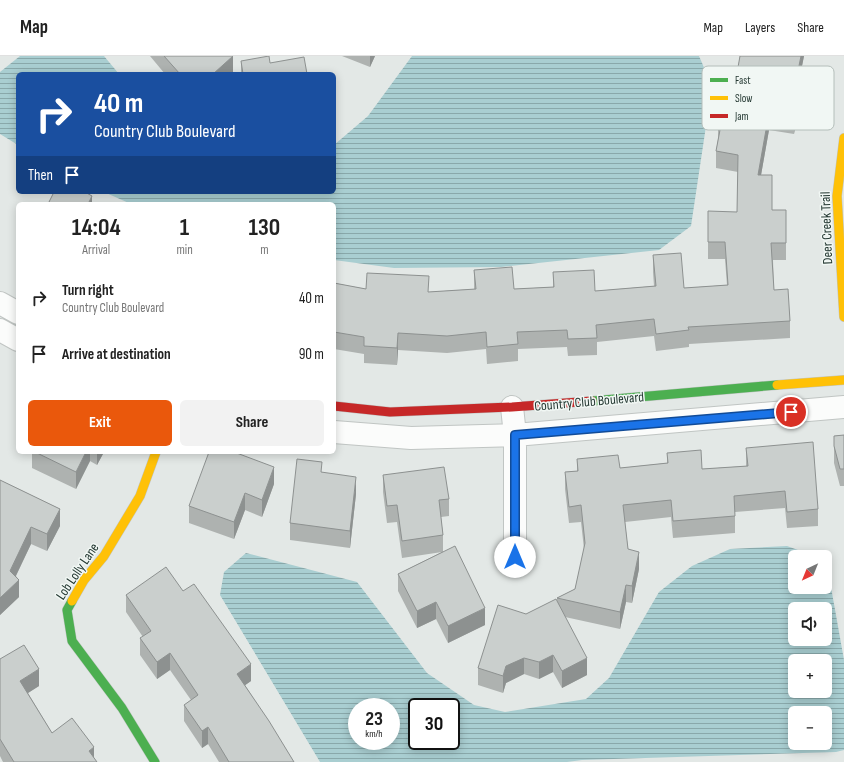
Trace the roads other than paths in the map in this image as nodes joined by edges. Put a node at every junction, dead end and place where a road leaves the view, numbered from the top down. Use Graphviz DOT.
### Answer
graph roads {
  1 [pos="844,138"];
  2 [pos="0,303"];
  3 [pos="16,312"];
  4 [pos="844,317"];
  5 [pos="0,330"];
  6 [pos="16,339"];
  7 [pos="844,380"];
  8 [pos="336,406"];
  9 [pos="512,407"];
  10 [pos="844,408"];
  11 [pos="336,432"];
  12 [pos="515,435"];
  13 [pos="155,454"];
  14 [pos="515,557"];
  15 [pos="155,762"];
  1 -- 4 [label="street, Deer Creek Trail"];
  2 -- 3 [label="street"];
  5 -- 6 [label="street"];
  7 -- 9 [label="street, Country Club Boulevard"];
  8 -- 9 [label="street, Country Club Boulevard"];
  9 -- 12 [label="street"];
  10 -- 12 [label="street, Country Club Boulevard"];
  11 -- 12 [label="street, Country Club Boulevard"];
  12 -- 14 [label="street"];
  13 -- 15 [label="street, Lob Lolly Lane"];
}
